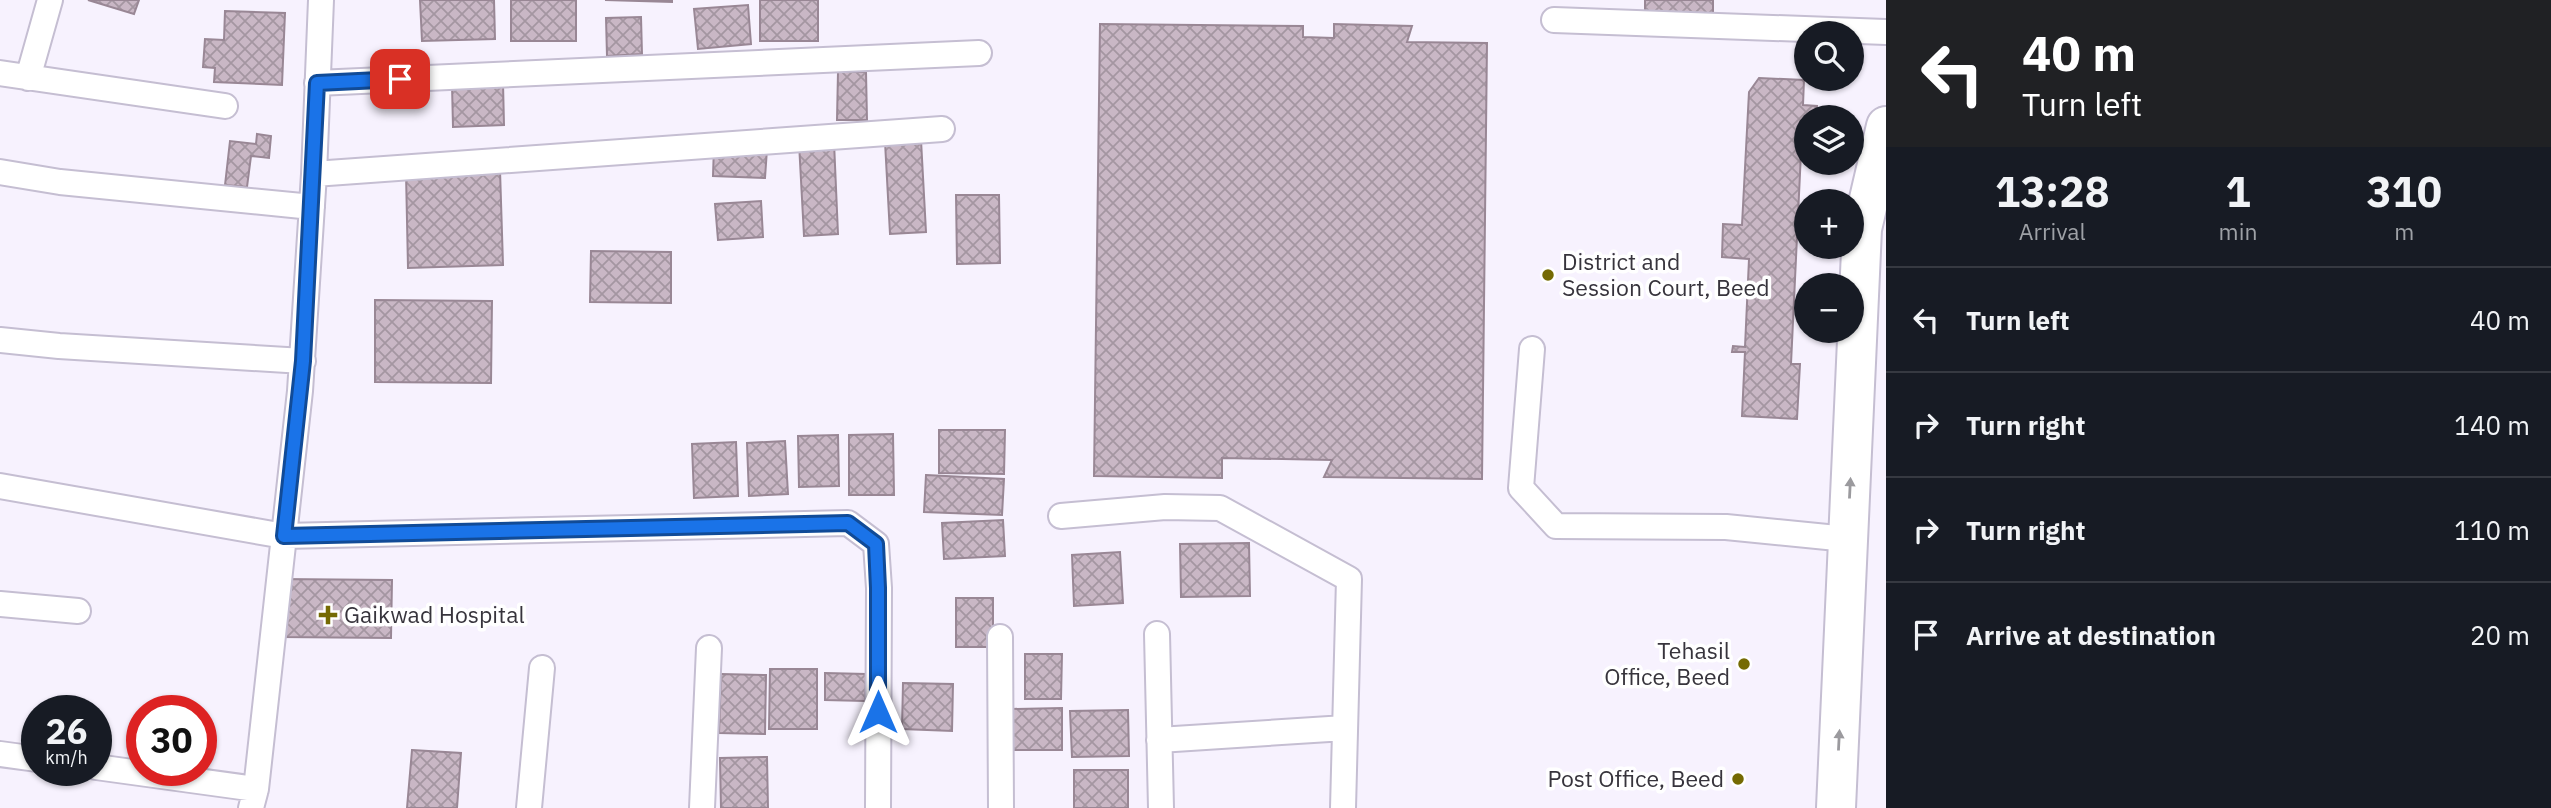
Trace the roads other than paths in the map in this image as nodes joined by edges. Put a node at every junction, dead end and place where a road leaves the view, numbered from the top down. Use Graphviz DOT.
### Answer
graph roads {
  1 [pos="50,0"];
  2 [pos="321,0"];
  3 [pos="1554,20"];
  4 [pos="1886,32"];
  5 [pos="979,52"];
  6 [pos="0,73"];
  7 [pos="28,78"];
  8 [pos="317,83"];
  9 [pos="225,106"];
  10 [pos="1886,126"];
  11 [pos="942,130"];
  12 [pos="0,172"];
  13 [pos="314,174"];
  14 [pos="312,207"];
  15 [pos="0,340"];
  16 [pos="1532,349"];
  17 [pos="303,361"];
  18 [pos="0,486"];
  19 [pos="1061,516"];
  20 [pos="284,536"];
  21 [pos="1847,539"];
  22 [pos="0,604"];
  23 [pos="78,611"];
  24 [pos="1157,634"];
  25 [pos="1000,637"];
  26 [pos="709,648"];
  27 [pos="542,668"];
  28 [pos="1346,728"];
  29 [pos="1159,740"];
  30 [pos="0,754"];
  31 [pos="21,757"];
  32 [pos="112,770"];
  33 [pos="253,799"];
  34 [pos="528,808"];
  35 [pos="702,808"];
  36 [pos="878,808"];
  37 [pos="1001,808"];
  38 [pos="1161,808"];
  39 [pos="1343,808"];
  40 [pos="1836,808"];
  1 -- 7 [label="street"];
  2 -- 8 [label="street"];
  3 -- 4 [label="street"];
  5 -- 8 [label="street"];
  6 -- 7 [label="street"];
  7 -- 9 [label="street"];
  8 -- 13 [label="street"];
  21 -- 10 [label="highway, one-way"];
  11 -- 13 [label="street"];
  12 -- 14 [label="street"];
  13 -- 14 [label="street"];
  14 -- 17 [label="street"];
  15 -- 17 [label="street"];
  16 -- 21 [label="street"];
  17 -- 20 [label="street"];
  18 -- 20 [label="street"];
  19 -- 28 [label="street"];
  20 -- 33 [label="street"];
  20 -- 36 [label="street"];
  40 -- 21 [label="highway, one-way"];
  22 -- 23 [label="street"];
  24 -- 29 [label="street"];
  25 -- 37 [label="street"];
  26 -- 35 [label="street"];
  27 -- 34 [label="street"];
  28 -- 29 [label="street"];
  28 -- 39 [label="street"];
  29 -- 38 [label="street"];
  30 -- 31 [label="street"];
  32 -- 33 [label="street"];
}
